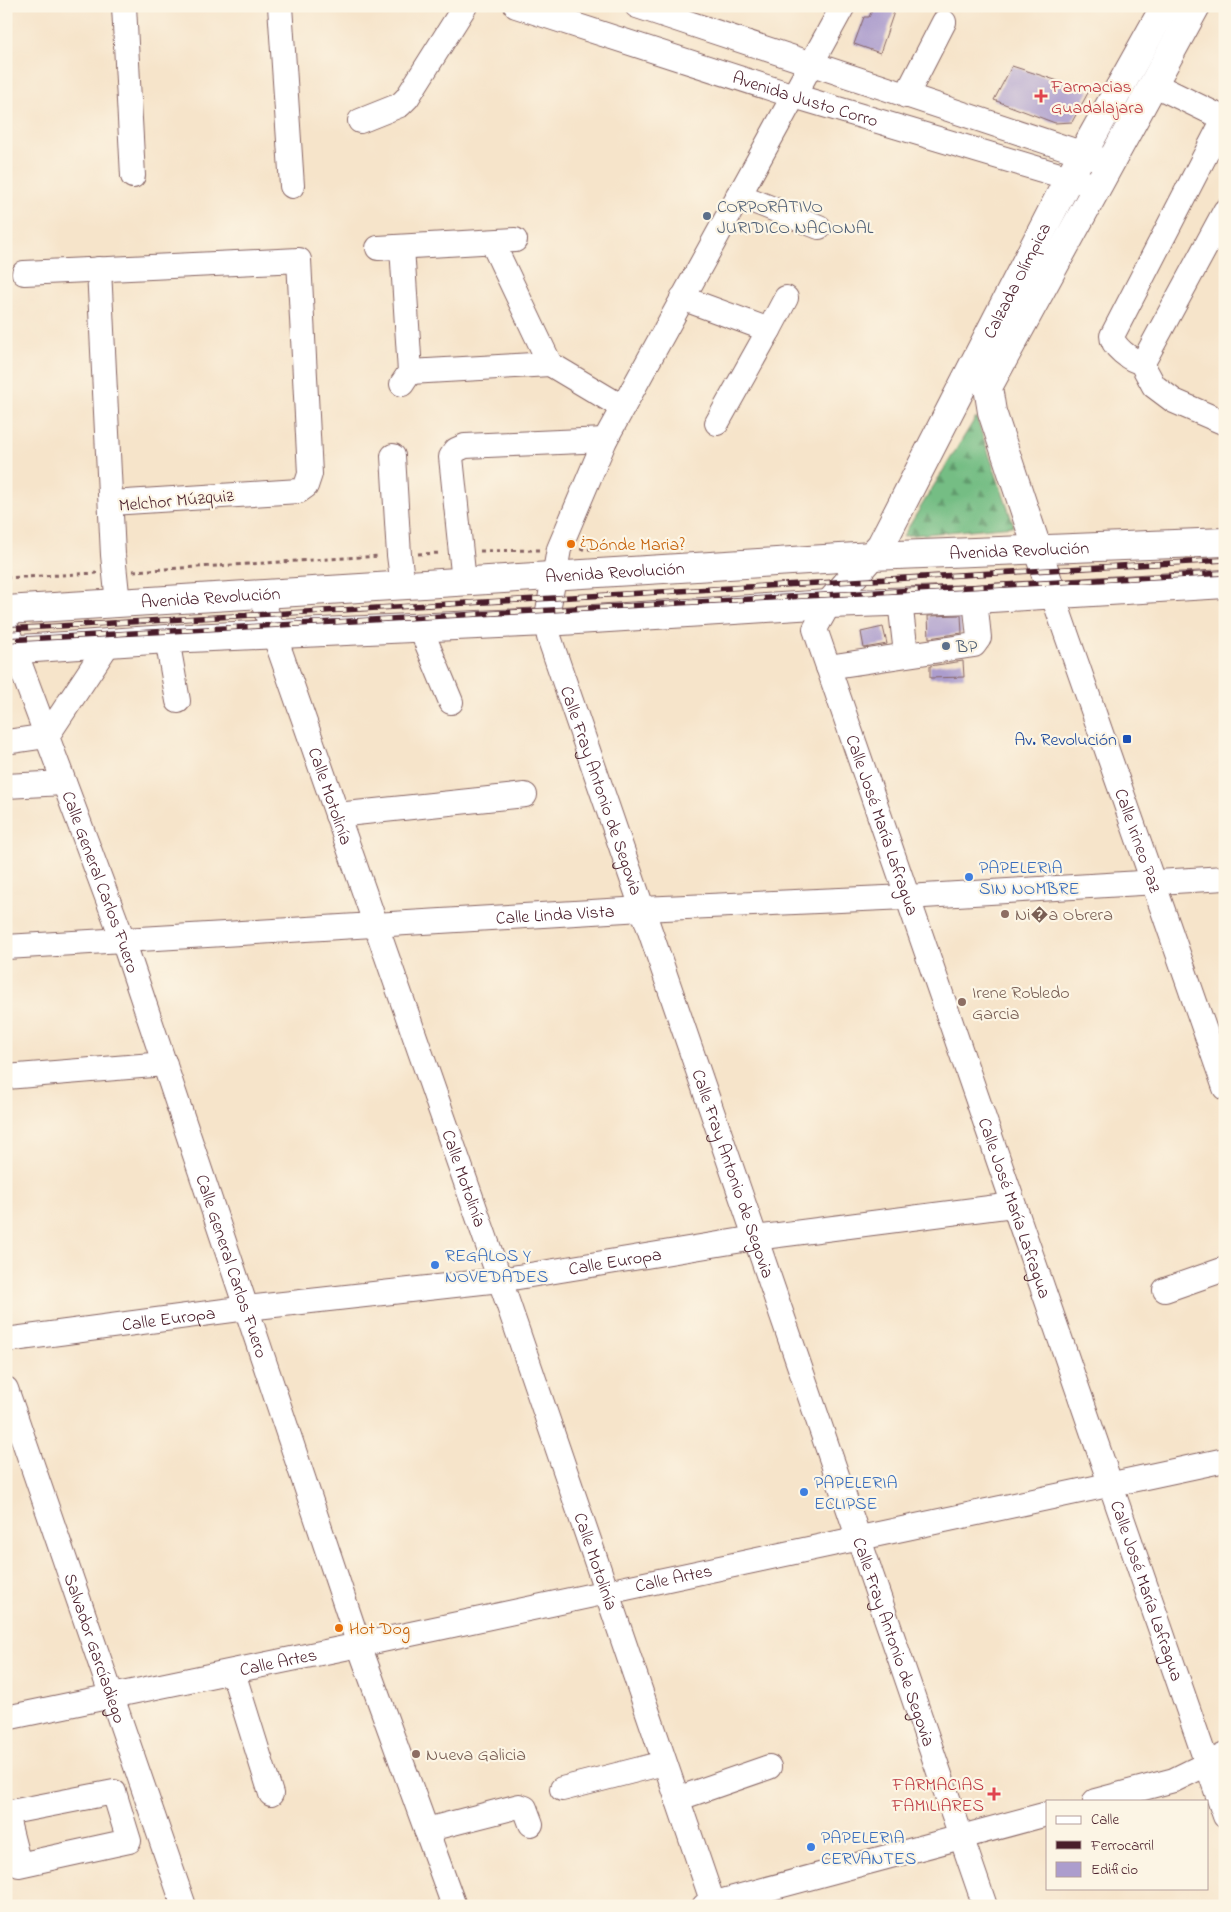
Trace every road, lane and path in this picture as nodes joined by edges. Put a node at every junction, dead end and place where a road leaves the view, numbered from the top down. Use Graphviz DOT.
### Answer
graph roads {
  1 [pos="124,6"];
  2 [pos="280,6"];
  3 [pos="465,6"];
  4 [pos="637,6"];
  5 [pos="843,6"];
  6 [pos="1164,6"];
  7 [pos="1196,6"];
  8 [pos="526,8"];
  9 [pos="944,22"];
  10 [pos="810,65"];
  11 [pos="1153,84"];
  12 [pos="794,96"];
  13 [pos="906,96"];
  14 [pos="1224,118"];
  15 [pos="360,121"];
  16 [pos="1084,153"];
  17 [pos="1110,163"];
  18 [pos="133,176"];
  19 [pos="1069,178"];
  20 [pos="292,186"];
  21 [pos="1096,186"];
  22 [pos="738,195"];
  23 [pos="1225,211"];
  24 [pos="819,227"];
  25 [pos="402,247"];
  26 [pos="378,248"];
  27 [pos="99,269"];
  28 [pos="24,273"];
  29 [pos="682,298"];
  30 [pos="786,298"];
  31 [pos="769,330"];
  32 [pos="1141,362"];
  33 [pos="550,364"];
  34 [pos="622,407"];
  35 [pos="717,423"];
  36 [pos="1225,423"];
  37 [pos="604,440"];
  38 [pos="393,456"];
  39 [pos="111,503"];
  40 [pos="1225,542"];
  41 [pos="559,549"];
  42 [pos="1038,551"];
  43 [pos="459,552"];
  44 [pos="399,555"];
  45 [pos="872,556"];
  46 [pos="114,572"];
  47 [pos="555,576"];
  48 [pos="6,578"];
  49 [pos="464,582"];
  50 [pos="1225,584"];
  51 [pos="403,587"];
  52 [pos="260,594"];
  53 [pos="1052,594"];
  54 [pos="975,599"];
  55 [pos="900,601"];
  56 [pos="118,602"];
  57 [pos="829,604"];
  58 [pos="6,610"];
  59 [pos="546,622"];
  60 [pos="420,627"];
  61 [pos="274,635"];
  62 [pos="167,639"];
  63 [pos="9,642"];
  64 [pos="108,644"];
  65 [pos="906,654"];
  66 [pos="828,667"];
  67 [pos="178,701"];
  68 [pos="451,702"];
  69 [pos="47,736"];
  70 [pos="6,742"];
  71 [pos="64,783"];
  72 [pos="6,786"];
  73 [pos="525,795"];
  74 [pos="337,815"];
  75 [pos="1225,878"];
  76 [pos="1153,881"];
  77 [pos="907,897"];
  78 [pos="642,909"];
  79 [pos="376,926"];
  80 [pos="124,940"];
  81 [pos="6,947"];
  82 [pos="165,1064"];
  83 [pos="6,1077"];
  84 [pos="1225,1088"];
  85 [pos="1014,1205"];
  86 [pos="755,1238"];
  87 [pos="1225,1269"];
  88 [pos="500,1280"];
  89 [pos="1165,1290"];
  90 [pos="247,1308"];
  91 [pos="6,1340"];
  92 [pos="6,1389"];
  93 [pos="1225,1460"];
  94 [pos="1110,1484"];
  95 [pos="858,1537"];
  96 [pos="606,1592"];
  97 [pos="359,1645"];
  98 [pos="233,1672"];
  99 [pos="112,1697"];
  100 [pos="6,1718"];
  101 [pos="1216,1759"];
  102 [pos="664,1763"];
  103 [pos="769,1767"];
  104 [pos="562,1789"];
  105 [pos="271,1794"];
  106 [pos="677,1799"];
  107 [pos="1099,1800"];
  108 [pos="6,1813"];
  109 [pos="1046,1814"];
  110 [pos="1225,1816"];
  111 [pos="532,1824"];
  112 [pos="426,1830"];
  113 [pos="961,1837"];
  114 [pos="710,1905"];
  115 [pos="184,1906"];
  116 [pos="454,1906"];
  117 [pos="985,1906"];
  1 -- 18 [label="street"];
  2 -- 20 [label="street"];
  3 -- 15 [label="street"];
  4 -- 10 [label="street, Avenida Justo Corro"];
  5 -- 10 [label="street, Calle Fray Antonio de Segovia"];
  6 -- 16 [label="main road, Calzada Olímpica"];
  7 -- 11 [label="main road, Calzada Olímpica"];
  8 -- 12 [label="street, Avenida Justo Corro"];
  9 -- 13 [label="street"];
  10 -- 12 [label="street, Calle Fray Antonio de Segovia"];
  10 -- 13 [label="street, Avenida Justo Corro"];
  11 -- 14 [label="street"];
  11 -- 17 [label="main road, Calzada Olímpica"];
  12 -- 19 [label="street, Avenida Justo Corro"];
  12 -- 22 [label="street, Calle Fray Antonio de Segovia"];
  13 -- 16 [label="street, Avenida Justo Corro"];
  14 -- 32 [label="street"];
  16 -- 17 [label="street, Avenida Justo Corro"];
  16 -- 19 [label="main road, Calzada Olímpica"];
  17 -- 21 [label="main road, Calzada Olímpica"];
  19 -- 21 [label="street, Avenida Justo Corro"];
  19 -- 45 [label="main road, Calzada Olímpica"];
  21 -- 42 [label="main road, Calzada Olímpica"];
  22 -- 24 [label="street"];
  22 -- 29 [label="street, Calle Fray Antonio de Segovia"];
  23 -- 32 [label="street"];
  25 -- 26 [label="street"];
  25 -- 33 [label="street"];
  25 -- 33 [label="street"];
  27 -- 28 [label="street"];
  27 -- 39 [label="street"];
  27 -- 39 [label="street, Melchor Múzquiz"];
  29 -- 31 [label="street"];
  29 -- 34 [label="street, Calle Fray Antonio de Segovia"];
  30 -- 31 [label="street"];
  31 -- 35 [label="street"];
  32 -- 36 [label="street"];
  33 -- 34 [label="street"];
  34 -- 37 [label="street, Calle Fray Antonio de Segovia"];
  37 -- 41 [label="street, Calle Fray Antonio de Segovia"];
  37 -- 43 [label="street"];
  38 -- 44 [label="street"];
  39 -- 46 [label="street, Melchor Múzquiz"];
  40 -- 42 [label="main road, Avenida Revolución"];
  41 -- 43 [label="path"];
  41 -- 47 [label="street, Calle Fray Antonio de Segovia"];
  42 -- 45 [label="main road, Avenida Revolución"];
  42 -- 53 [label="main road, Calzada Olímpica"];
  43 -- 44 [label="path"];
  43 -- 49 [label="street"];
  44 -- 46 [label="path"];
  44 -- 51 [label="street"];
  45 -- 47 [label="main road, Avenida Revolución"];
  45 -- 57 [label="main road, Calzada Olímpica"];
  46 -- 48 [label="path"];
  46 -- 56 [label="street, Melchor Múzquiz"];
  47 -- 49 [label="main road, Avenida Revolución"];
  47 -- 59 [label="street, Calle Fray Antonio de Segovia"];
  49 -- 51 [label="main road, Avenida Revolución"];
  50 -- 53 [label="main road"];
  51 -- 52 [label="main road, Avenida Revolución"];
  52 -- 56 [label="main road, Avenida Revolución"];
  52 -- 61 [label="street, Calle Motolinía"];
  53 -- 54 [label="main road"];
  53 -- 76 [label="street, Calle Irineo Paz"];
  54 -- 55 [label="main road"];
  54 -- 65 [label="street"];
  55 -- 57 [label="main road"];
  55 -- 65 [label="street"];
  56 -- 58 [label="main road, Avenida Revolución"];
  57 -- 59 [label="main road"];
  57 -- 66 [label="street, Calle José María Lafragua"];
  59 -- 60 [label="main road"];
  59 -- 78 [label="street, Calle Fray Antonio de Segovia"];
  60 -- 61 [label="main road"];
  60 -- 68 [label="street"];
  61 -- 62 [label="main road"];
  61 -- 74 [label="street, Calle Motolinía"];
  62 -- 64 [label="main road"];
  62 -- 67 [label="street"];
  63 -- 64 [label="main road"];
  63 -- 69 [label="street, Calle General Carlos Fuero"];
  64 -- 69 [label="street"];
  65 -- 66 [label="street"];
  66 -- 77 [label="street, Calle José María Lafragua"];
  69 -- 70 [label="street"];
  69 -- 71 [label="street, Calle General Carlos Fuero"];
  71 -- 72 [label="street"];
  71 -- 80 [label="street, Calle General Carlos Fuero"];
  73 -- 74 [label="street"];
  74 -- 79 [label="street, Calle Motolinía"];
  75 -- 76 [label="street, Calle Linda Vista"];
  76 -- 77 [label="street, Calle Linda Vista"];
  76 -- 84 [label="street, Calle Irineo Paz"];
  77 -- 78 [label="street, Calle Linda Vista"];
  77 -- 85 [label="street, Calle José María Lafragua"];
  78 -- 79 [label="street, Calle Linda Vista"];
  78 -- 86 [label="street, Calle Fray Antonio de Segovia"];
  79 -- 80 [label="street, Calle Linda Vista"];
  79 -- 88 [label="street, Calle Motolinía"];
  80 -- 81 [label="street, Calle Linda Vista"];
  80 -- 82 [label="street, Calle General Carlos Fuero"];
  82 -- 83 [label="street"];
  82 -- 90 [label="street, Calle General Carlos Fuero"];
  85 -- 86 [label="street, Calle Europa"];
  85 -- 94 [label="street, Calle José María Lafragua"];
  86 -- 88 [label="street, Calle Europa"];
  86 -- 95 [label="street, Calle Fray Antonio de Segovia"];
  87 -- 89 [label="street"];
  88 -- 90 [label="street, Calle Europa"];
  88 -- 96 [label="street, Calle Motolinía"];
  90 -- 91 [label="street, Calle Europa"];
  90 -- 97 [label="street, Calle General Carlos Fuero"];
  92 -- 99 [label="street, Salvador Garcíadiego"];
  93 -- 94 [label="street, Calle Artes"];
  94 -- 95 [label="street, Calle Artes"];
  94 -- 101 [label="street, Calle José María Lafragua"];
  95 -- 96 [label="street, Calle Artes"];
  95 -- 113 [label="street, Calle Fray Antonio de Segovia"];
  96 -- 97 [label="street, Calle Artes"];
  96 -- 102 [label="street, Calle Motolinía"];
  97 -- 98 [label="street, Calle Artes"];
  97 -- 112 [label="street, Calle General Carlos Fuero"];
  98 -- 99 [label="street, Calle Artes"];
  98 -- 105 [label="street"];
  99 -- 100 [label="street, Calle Artes"];
  99 -- 115 [label="street, Salvador Garcíadiego"];
  101 -- 107 [label="street"];
  101 -- 110 [label="street, Calle José María Lafragua"];
  102 -- 104 [label="street"];
  102 -- 106 [label="street, Calle Motolinía"];
  103 -- 106 [label="street"];
  106 -- 114 [label="street, Calle Motolinía"];
  108 -- 108 [label="street"];
  109 -- 113 [label="street"];
  111 -- 112 [label="street"];
  112 -- 116 [label="street, Calle General Carlos Fuero"];
  113 -- 114 [label="street"];
  113 -- 117 [label="street, Calle Fray Antonio de Segovia"];
}
